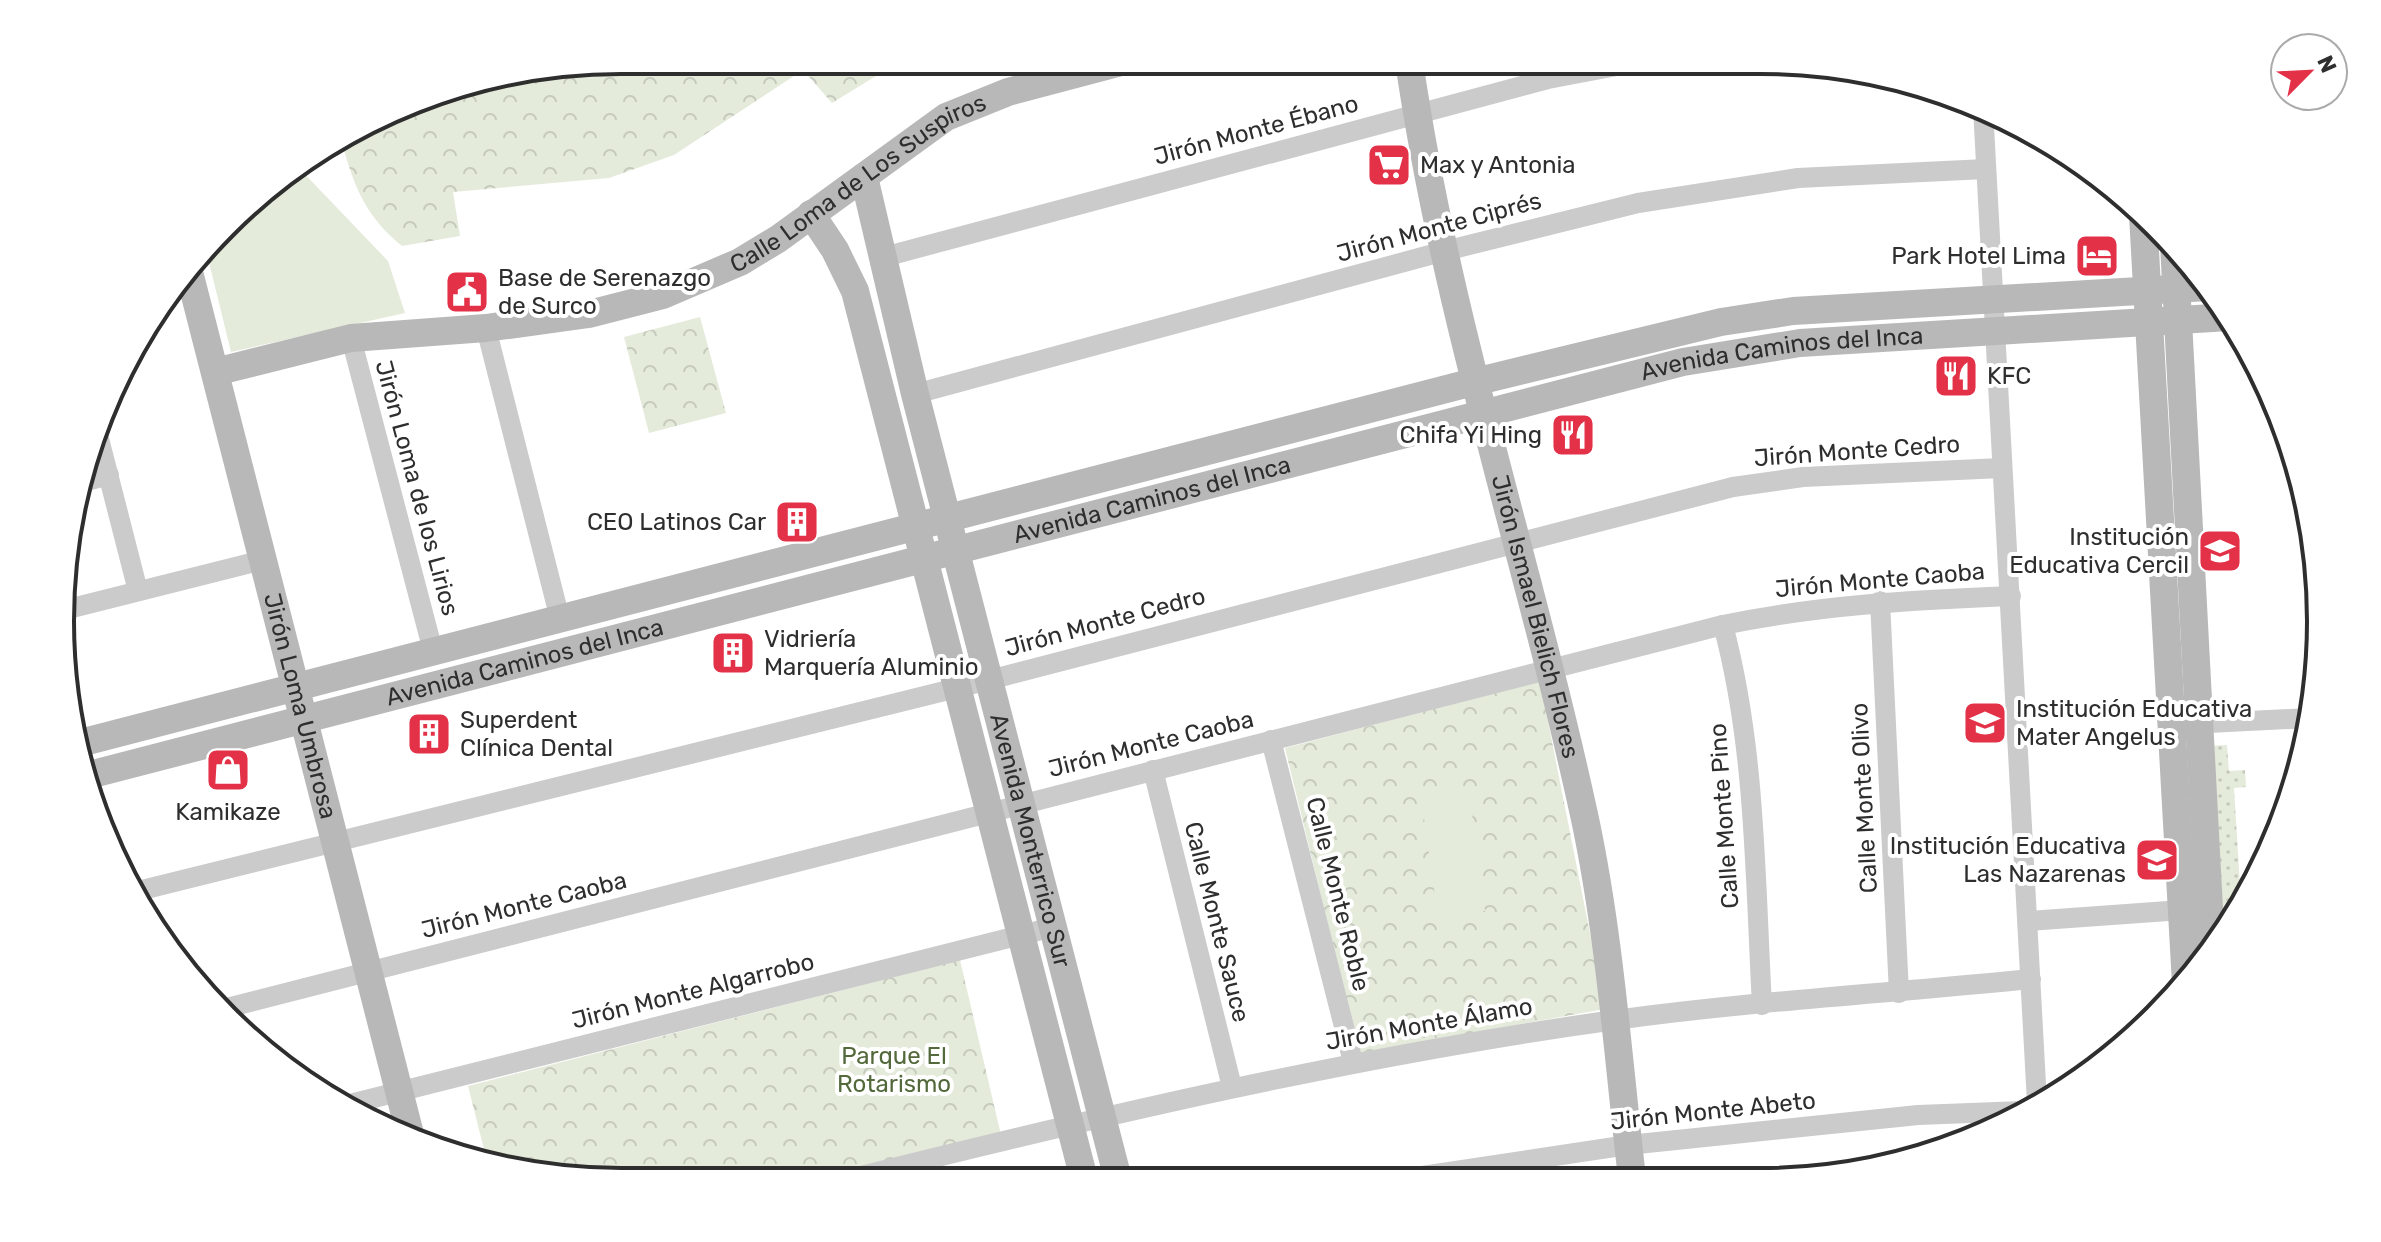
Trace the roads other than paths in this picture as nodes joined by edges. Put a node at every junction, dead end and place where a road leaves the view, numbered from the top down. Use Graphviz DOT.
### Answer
graph roads {
  1 [pos="1078,74"];
  2 [pos="1411,74"];
  3 [pos="1535,74"];
  4 [pos="1417,114"];
  5 [pos="1984,122"];
  6 [pos="1986,169"];
  7 [pos="864,177"];
  8 [pos="811,214"];
  9 [pos="2144,231"];
  10 [pos="1441,252"];
  11 [pos="884,257"];
  12 [pos="2175,265"];
  13 [pos="192,282"];
  14 [pos="2194,288"];
  15 [pos="2177,289"];
  16 [pos="2148,291"];
  17 [pos="1992,299"];
  18 [pos="2215,318"];
  19 [pos="2178,320"];
  20 [pos="2149,321"];
  21 [pos="486,328"];
  22 [pos="1994,333"];
  23 [pos="351,338"];
  24 [pos="215,372"];
  25 [pos="1475,382"];
  26 [pos="915,394"];
  27 [pos="1483,412"];
  28 [pos="102,449"];
  29 [pos="2002,468"];
  30 [pos="109,475"];
  31 [pos="93,479"];
  32 [pos="948,518"];
  33 [pos="915,527"];
  34 [pos="1516,541"];
  35 [pos="956,550"];
  36 [pos="923,558"];
  37 [pos="263,560"];
  38 [pos="138,591"];
  39 [pos="2011,596"];
  40 [pos="1880,601"];
  41 [pos="74,607"];
  42 [pos="560,619"];
  43 [pos="1723,625"];
  44 [pos="433,651"];
  45 [pos="1550,671"];
  46 [pos="989,680"];
  47 [pos="296,687"];
  48 [pos="957,688"];
  49 [pos="304,719"];
  50 [pos="2298,719"];
  51 [pos="2186,724"];
  52 [pos="1271,740"];
  53 [pos="88,741"];
  54 [pos="1153,770"];
  55 [pos="96,773"];
  56 [pos="1021,804"];
  57 [pos="989,812"];
  58 [pos="336,844"];
  59 [pos="145,889"];
  60 [pos="2182,910"];
  61 [pos="2028,921"];
  62 [pos="1053,927"];
  63 [pos="2209,933"];
  64 [pos="1021,935"];
  65 [pos="2185,965"];
  66 [pos="369,972"];
  67 [pos="2031,979"];
  68 [pos="1899,993"];
  69 [pos="1762,1005"];
  70 [pos="233,1007"];
  71 [pos="1617,1020"];
  72 [pos="1353,1062"];
  73 [pos="1232,1087"];
  74 [pos="399,1092"];
  75 [pos="2037,1093"];
  76 [pos="360,1102"];
  77 [pos="2002,1112"];
  78 [pos="1101,1116"];
  79 [pos="407,1124"];
  80 [pos="1070,1124"];
  81 [pos="1628,1145"];
  82 [pos="893,1168"];
  83 [pos="1081,1168"];
  84 [pos="1115,1168"];
  85 [pos="1475,1168"];
  86 [pos="1631,1168"];
  1 -- 7 [label="street, Calle Loma de Los Suspiros"];
  2 -- 4 [label="street, Jirón Ismael Bielich Flores"];
  3 -- 4 [label="street, Jirón Monte Ébano"];
  4 -- 10 [label="street, Jirón Ismael Bielich Flores"];
  4 -- 11 [label="street, Jirón Monte Ébano"];
  5 -- 6 [label="street"];
  6 -- 10 [label="street, Jirón Monte Ciprés"];
  6 -- 17 [label="street"];
  7 -- 8 [label="street, Calle Loma de Los Suspiros"];
  7 -- 11 [label="street, Avenida Monterrico Sur"];
  8 -- 21 [label="street, Calle Loma de Los Suspiros"];
  8 -- 33 [label="street, Avenida Monterrico Sur"];
  9 -- 16 [label="street"];
  10 -- 25 [label="street, Jirón Ismael Bielich Flores"];
  10 -- 26 [label="street, Jirón Monte Ciprés"];
  11 -- 26 [label="street, Avenida Monterrico Sur"];
  12 -- 15 [label="street"];
  13 -- 24 [label="street, Jirón Loma Umbrosa"];
  14 -- 15 [label="street, Avenida Caminos del Inca"];
  15 -- 16 [label="street, Avenida Caminos del Inca"];
  15 -- 19 [label="street"];
  16 -- 17 [label="street, Avenida Caminos del Inca"];
  16 -- 20 [label="street"];
  17 -- 22 [label="street"];
  17 -- 25 [label="street, Avenida Caminos del Inca"];
  18 -- 19 [label="street, Avenida Caminos del Inca"];
  19 -- 20 [label="street, Avenida Caminos del Inca"];
  19 -- 51 [label="street"];
  20 -- 22 [label="street, Avenida Caminos del Inca"];
  20 -- 51 [label="street"];
  21 -- 23 [label="street, Calle Loma de Los Suspiros"];
  21 -- 42 [label="street"];
  22 -- 27 [label="street, Avenida Caminos del Inca"];
  22 -- 29 [label="street"];
  23 -- 24 [label="street, Calle Loma de Los Suspiros"];
  23 -- 44 [label="street, Jirón Loma de los Lirios"];
  24 -- 37 [label="street, Jirón Loma Umbrosa"];
  25 -- 27 [label="street, Jirón Ismael Bielich Flores"];
  25 -- 32 [label="street, Avenida Caminos del Inca"];
  26 -- 32 [label="street, Avenida Monterrico Sur"];
  27 -- 34 [label="street, Jirón Ismael Bielich Flores"];
  27 -- 35 [label="street, Avenida Caminos del Inca"];
  28 -- 30 [label="street"];
  29 -- 34 [label="street, Jirón Monte Cedro"];
  29 -- 39 [label="street"];
  30 -- 31 [label="street"];
  30 -- 38 [label="street"];
  32 -- 33 [label="street, Avenida Caminos del Inca"];
  32 -- 35 [label="street, Avenida Monterrico Sur"];
  33 -- 36 [label="street, Avenida Monterrico Sur"];
  33 -- 42 [label="street, Avenida Caminos del Inca"];
  34 -- 45 [label="street, Jirón Ismael Bielich Flores"];
  34 -- 46 [label="street, Jirón Monte Cedro"];
  35 -- 36 [label="street, Avenida Caminos del Inca"];
  35 -- 46 [label="street, Avenida Monterrico Sur"];
  36 -- 48 [label="street, Avenida Monterrico Sur"];
  36 -- 49 [label="street, Avenida Caminos del Inca"];
  37 -- 38 [label="street"];
  37 -- 47 [label="street, Jirón Loma Umbrosa"];
  38 -- 41 [label="street"];
  39 -- 40 [label="street, Jirón Monte Caoba"];
  39 -- 61 [label="street"];
  40 -- 43 [label="street, Jirón Monte Caoba"];
  40 -- 68 [label="street, Calle Monte Olivo"];
  42 -- 44 [label="street, Avenida Caminos del Inca"];
  43 -- 45 [label="street, Jirón Monte Caoba"];
  43 -- 69 [label="street, Calle Monte Pino"];
  44 -- 47 [label="street, Avenida Caminos del Inca"];
  45 -- 52 [label="street, Jirón Monte Caoba"];
  45 -- 71 [label="street, Jirón Ismael Bielich Flores"];
  46 -- 48 [label="street, Jirón Monte Cedro"];
  46 -- 56 [label="street, Avenida Monterrico Sur"];
  47 -- 49 [label="street, Jirón Loma Umbrosa"];
  47 -- 53 [label="street, Avenida Caminos del Inca"];
  48 -- 57 [label="street, Avenida Monterrico Sur"];
  48 -- 58 [label="street, Jirón Monte Cedro"];
  49 -- 55 [label="street, Avenida Caminos del Inca"];
  49 -- 58 [label="street, Jirón Loma Umbrosa"];
  50 -- 51 [label="street"];
  51 -- 60 [label="street"];
  51 -- 63 [label="street"];
  52 -- 54 [label="street, Jirón Monte Caoba"];
  52 -- 72 [label="street, Calle Monte Roble"];
  54 -- 56 [label="street, Jirón Monte Caoba"];
  54 -- 73 [label="street, Calle Monte Sauce"];
  56 -- 57 [label="street, Jirón Monte Caoba"];
  56 -- 62 [label="street, Avenida Monterrico Sur"];
  57 -- 64 [label="street, Avenida Monterrico Sur"];
  57 -- 66 [label="street, Jirón Monte Caoba"];
  58 -- 59 [label="street, Jirón Monte Cedro"];
  58 -- 66 [label="street, Jirón Loma Umbrosa"];
  60 -- 61 [label="street"];
  60 -- 65 [label="street"];
  61 -- 67 [label="street"];
  62 -- 64 [label="street, Jirón Monte Algarrobo"];
  62 -- 78 [label="street, Avenida Monterrico Sur"];
  64 -- 74 [label="street, Jirón Monte Algarrobo"];
  64 -- 80 [label="street, Avenida Monterrico Sur"];
  66 -- 70 [label="street, Jirón Monte Caoba"];
  66 -- 74 [label="street, Jirón Loma Umbrosa"];
  67 -- 68 [label="street, Jirón Monte Álamo"];
  67 -- 75 [label="street"];
  68 -- 69 [label="street, Jirón Monte Álamo"];
  69 -- 71 [label="street, Jirón Monte Álamo"];
  71 -- 72 [label="street, Jirón Monte Álamo"];
  71 -- 81 [label="street, Jirón Ismael Bielich Flores"];
  72 -- 73 [label="street, Jirón Monte Álamo"];
  73 -- 78 [label="street, Jirón Monte Álamo"];
  74 -- 76 [label="street, Jirón Monte Algarrobo"];
  74 -- 79 [label="street, Jirón Loma Umbrosa"];
  77 -- 81 [label="street, Jirón Monte Abeto"];
  78 -- 80 [label="street, Jirón Monte Álamo"];
  78 -- 84 [label="street, Avenida Monterrico Sur"];
  80 -- 82 [label="street, Jirón Monte Álamo"];
  80 -- 83 [label="street, Avenida Monterrico Sur"];
  81 -- 85 [label="street, Jirón Monte Abeto"];
  81 -- 86 [label="street, Jirón Ismael Bielich Flores"];
}
